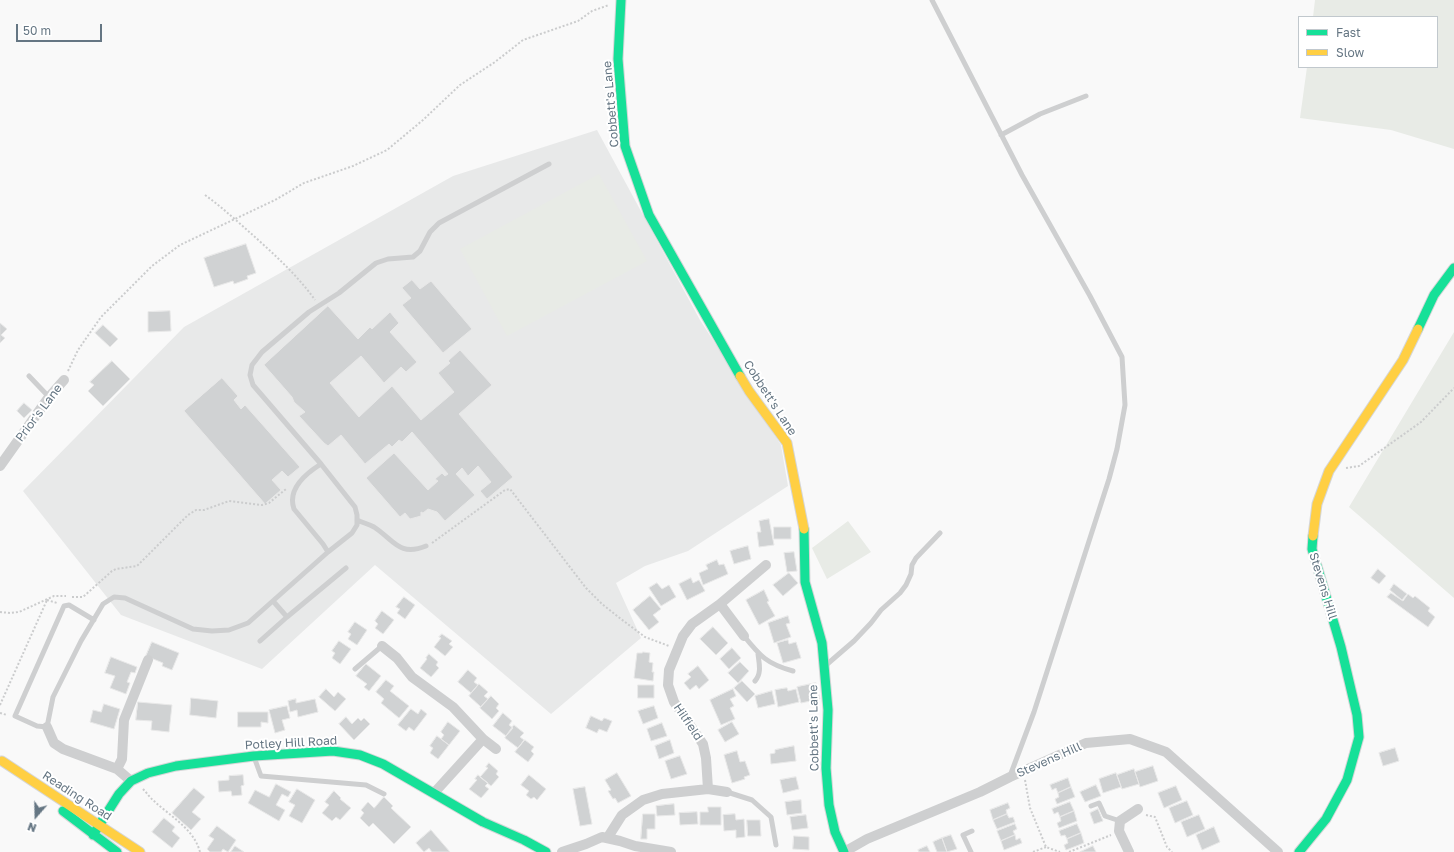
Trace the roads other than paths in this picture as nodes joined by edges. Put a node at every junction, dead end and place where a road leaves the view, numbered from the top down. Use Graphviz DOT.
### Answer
graph roads {
  1 [pos="932,0"];
  2 [pos="621,1"];
  3 [pos="1086,96"];
  4 [pos="1001,135"];
  5 [pos="548,164"];
  6 [pos="1454,268"];
  7 [pos="29,376"];
  8 [pos="64,380"];
  9 [pos="49,398"];
  10 [pos="321,464"];
  11 [pos="0,466"];
  12 [pos="357,520"];
  13 [pos="940,533"];
  14 [pos="426,546"];
  15 [pos="328,552"];
  16 [pos="766,566"];
  17 [pos="346,568"];
  18 [pos="273,601"];
  19 [pos="720,604"];
  20 [pos="287,617"];
  21 [pos="94,620"];
  22 [pos="744,636"];
  23 [pos="260,641"];
  24 [pos="382,646"];
  25 [pos="758,654"];
  26 [pos="148,660"];
  27 [pos="824,667"];
  28 [pos="355,669"];
  29 [pos="793,670"];
  30 [pos="755,681"];
  31 [pos="47,727"];
  32 [pos="483,739"];
  33 [pos="496,750"];
  34 [pos="254,756"];
  35 [pos="1,761"];
  36 [pos="117,770"];
  37 [pos="1010,777"];
  38 [pos="131,781"];
  39 [pos="708,789"];
  40 [pos="727,792"];
  41 [pos="434,793"];
  42 [pos="384,794"];
  43 [pos="1091,806"];
  44 [pos="1138,809"];
  45 [pos="100,825"];
  46 [pos="1120,826"];
  47 [pos="972,831"];
  48 [pos="93,835"];
  49 [pos="608,837"];
  50 [pos="776,845"];
  51 [pos="117,852"];
  52 [pos="140,852"];
  53 [pos="546,852"];
  54 [pos="562,852"];
  55 [pos="671,852"];
  56 [pos="844,852"];
  57 [pos="971,852"];
  58 [pos="1129,852"];
  59 [pos="1278,852"];
  60 [pos="1299,852"];
  1 -- 4 [label="lane"];
  2 -- 27 [label="street, Cobbett's Lane"];
  3 -- 4 [label="lane"];
  4 -- 37 [label="lane"];
  5 -- 10 [label="lane"];
  6 -- 60 [label="street, Stevens Hill"];
  7 -- 9 [label="lane"];
  8 -- 9 [label="street, Prior's Lane"];
  9 -- 11 [label="street, Prior's Lane"];
  10 -- 12 [label="lane"];
  10 -- 15 [label="lane"];
  12 -- 14 [label="lane"];
  12 -- 15 [label="lane"];
  13 -- 27 [label="lane"];
  15 -- 18 [label="lane"];
  16 -- 19 [label="street, Hilfield"];
  17 -- 20 [label="lane"];
  18 -- 20 [label="lane"];
  18 -- 21 [label="lane"];
  19 -- 22 [label="street"];
  19 -- 39 [label="street, Hilfield"];
  20 -- 23 [label="lane"];
  21 -- 31 [label="lane"];
  21 -- 31 [label="lane"];
  22 -- 25 [label="lane"];
  24 -- 28 [label="lane"];
  24 -- 32 [label="street"];
  25 -- 29 [label="lane"];
  25 -- 30 [label="lane"];
  26 -- 36 [label="street"];
  27 -- 56 [label="street, Cobbett's Lane"];
  31 -- 36 [label="street"];
  32 -- 33 [label="street"];
  32 -- 41 [label="street"];
  34 -- 38 [label="street, Potley Hill Road"];
  34 -- 41 [label="street, Potley Hill Road"];
  34 -- 42 [label="lane"];
  35 -- 45 [label="street, Reading Road"];
  35 -- 48 [label="street, Reading Road"];
  36 -- 38 [label="street"];
  37 -- 56 [label="street, Stevens Hill"];
  37 -- 59 [label="street, Stevens Hill"];
  38 -- 45 [label="street, Potley Hill Road"];
  39 -- 40 [label="street"];
  39 -- 49 [label="street"];
  40 -- 50 [label="lane"];
  41 -- 53 [label="street, Potley Hill Road"];
  43 -- 46 [label="lane"];
  44 -- 46 [label="street"];
  45 -- 48 [label="street, Potley Hill Road"];
  45 -- 52 [label="street, Reading Road"];
  46 -- 58 [label="street"];
  47 -- 57 [label="lane"];
  48 -- 51 [label="street, Reading Road"];
  49 -- 54 [label="street"];
  49 -- 55 [label="street"];
}
